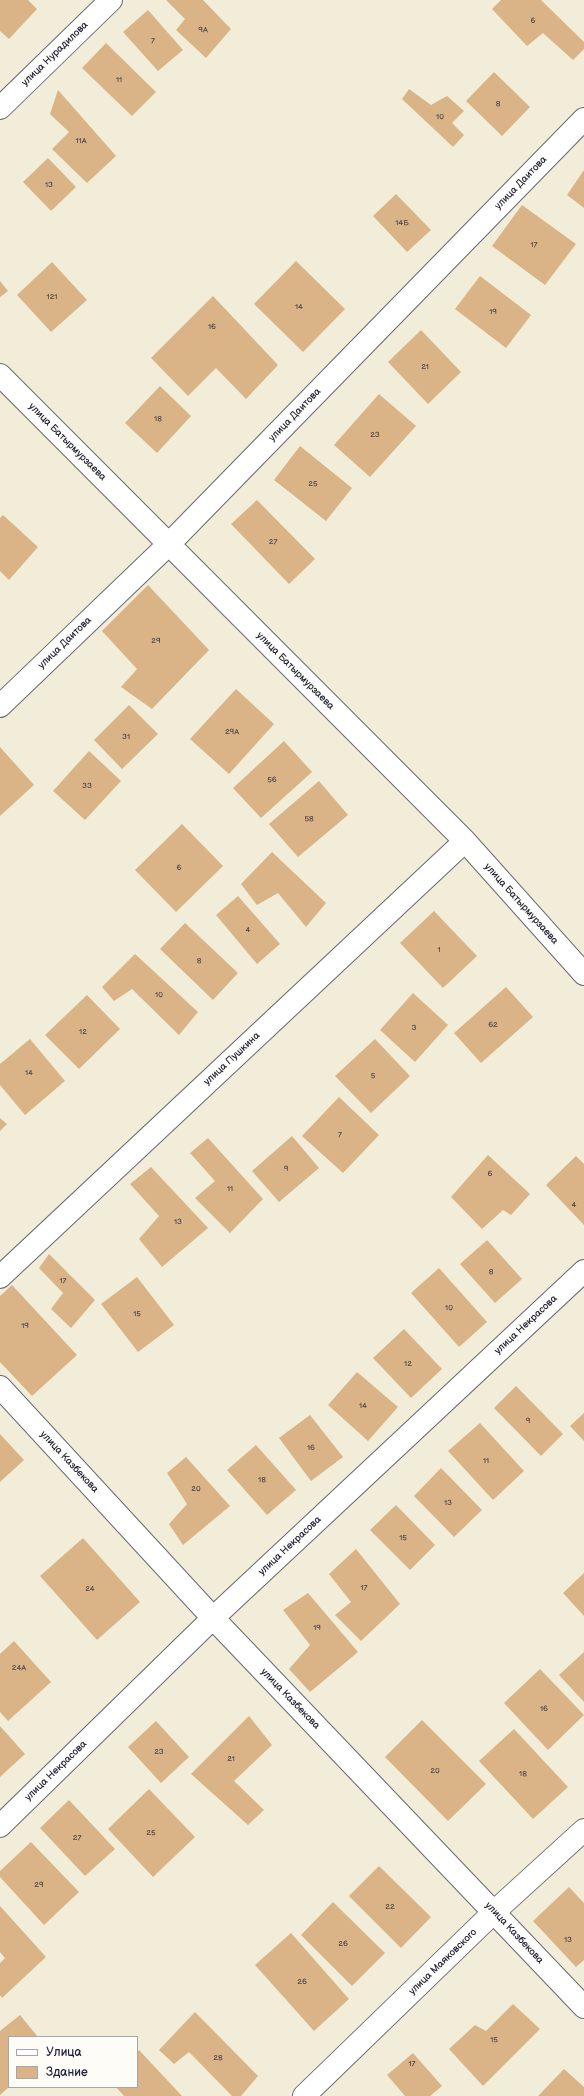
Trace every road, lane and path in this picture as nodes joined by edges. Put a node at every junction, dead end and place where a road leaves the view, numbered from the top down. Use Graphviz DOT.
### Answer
graph roads {
  1 [pos="111,0"];
  2 [pos="0,108"];
  3 [pos="584,119"];
  4 [pos="0,375"];
  5 [pos="169,544"];
  6 [pos="0,706"];
  7 [pos="465,841"];
  8 [pos="584,974"];
  9 [pos="584,1271"];
  10 [pos="0,1277"];
  11 [pos="0,1387"];
  12 [pos="213,1618"];
  13 [pos="0,1826"];
  14 [pos="584,1830"];
  15 [pos="494,1912"];
  16 [pos="584,2007"];
  17 [pos="304,2096"];
  1 -- 2 [label="street, улица Нурадилова"];
  3 -- 5 [label="street, улица Даитова"];
  4 -- 5 [label="street, улица Батырмурзаева"];
  5 -- 6 [label="street, улица Даитова"];
  5 -- 7 [label="street, улица Батырмурзаева"];
  7 -- 8 [label="street, улица Батырмурзаева"];
  7 -- 10 [label="street, улица Пушкина"];
  9 -- 12 [label="street, улица Некрасова"];
  11 -- 12 [label="street, улица Казбекова"];
  12 -- 13 [label="street, улица Некрасова"];
  12 -- 15 [label="street, улица Казбекова"];
  14 -- 15 [label="street, улица Маяковского"];
  15 -- 16 [label="street, улица Казбекова"];
  15 -- 17 [label="street, улица Маяковского"];
}
